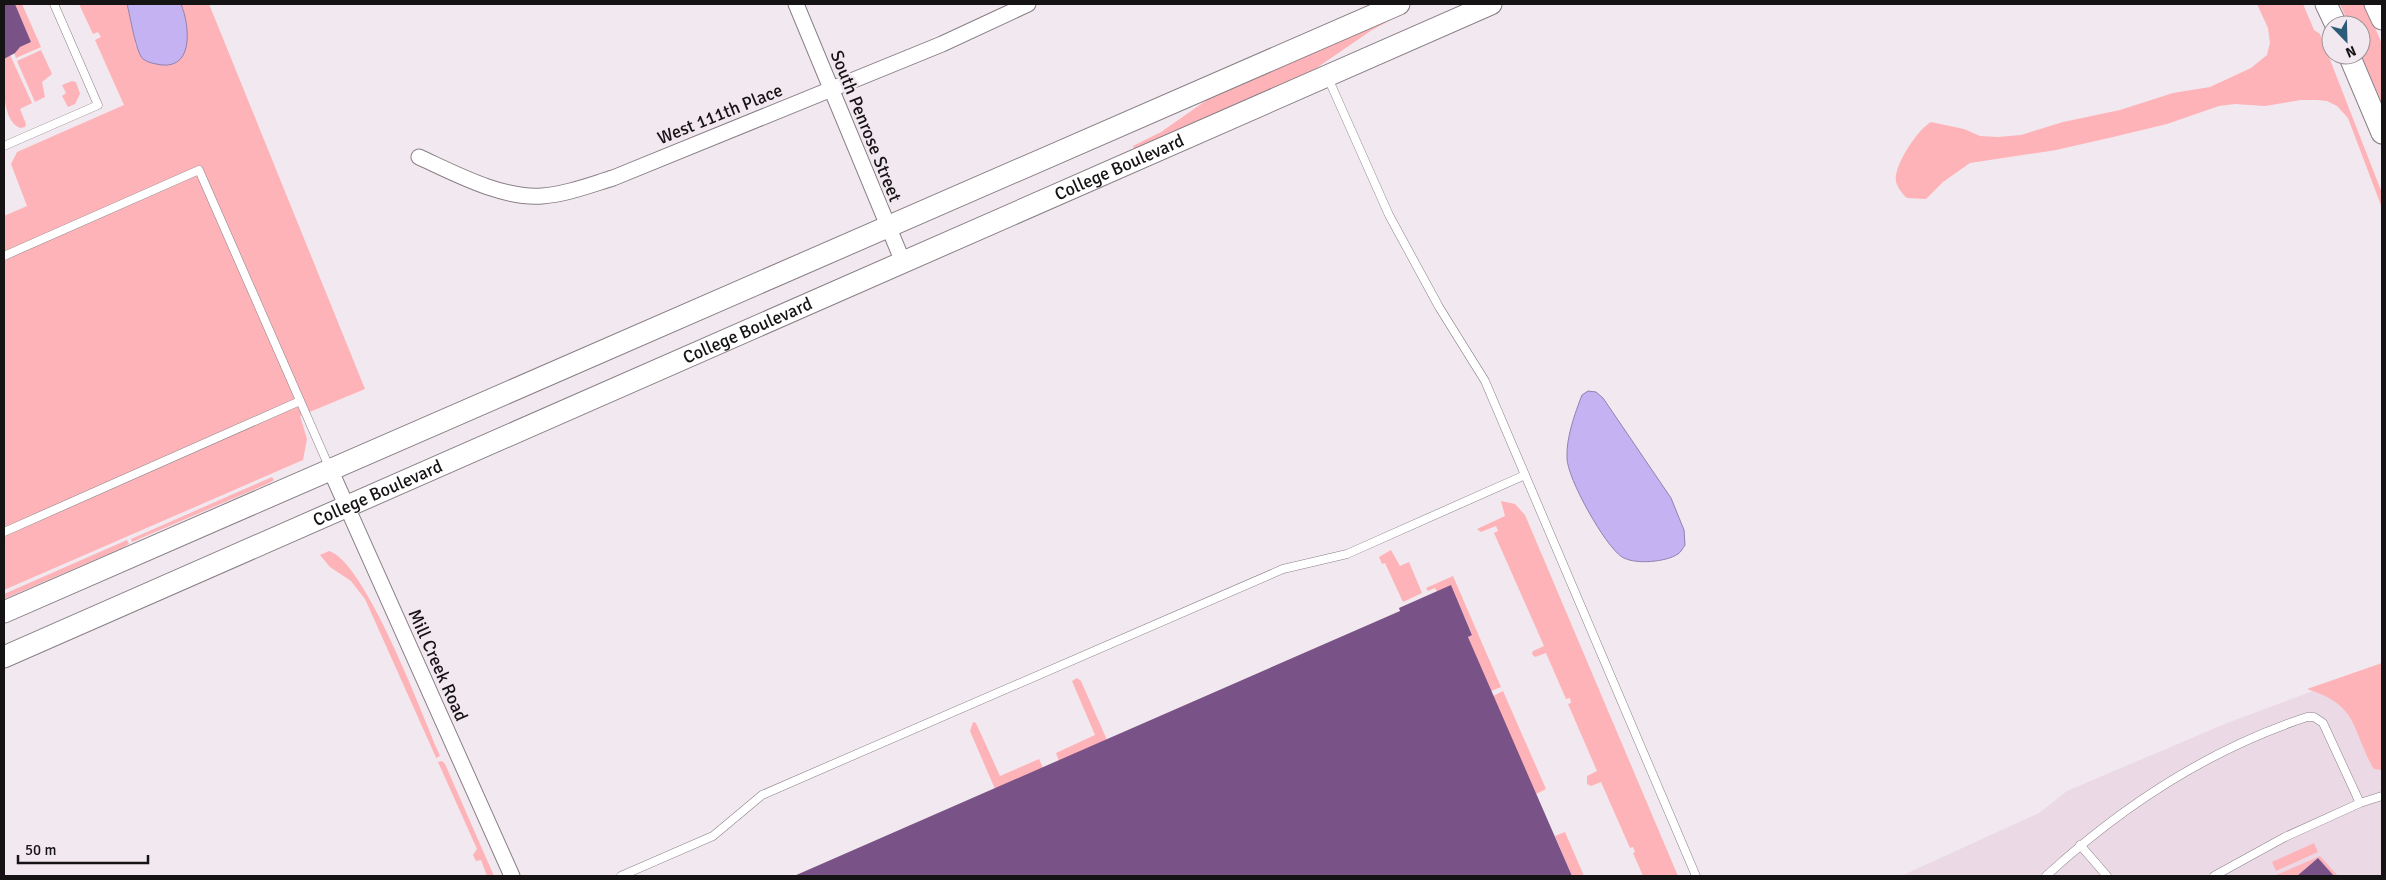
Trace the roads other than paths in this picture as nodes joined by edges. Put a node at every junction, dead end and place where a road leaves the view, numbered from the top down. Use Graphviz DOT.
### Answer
graph roads {
  1 [pos="54,4"];
  2 [pos="796,4"];
  3 [pos="1028,4"];
  4 [pos="1399,4"];
  5 [pos="1491,4"];
  6 [pos="2376,4"];
  7 [pos="2382,19"];
  8 [pos="2353,65"];
  9 [pos="1327,76"];
  10 [pos="831,88"];
  11 [pos="2382,133"];
  12 [pos="4,146"];
  13 [pos="419,157"];
  14 [pos="887,225"];
  15 [pos="4,256"];
  16 [pos="902,262"];
  17 [pos="300,401"];
  18 [pos="330,469"];
  19 [pos="1526,476"];
  20 [pos="346,507"];
  21 [pos="4,532"];
  22 [pos="4,612"];
  23 [pos="4,657"];
  24 [pos="2382,796"];
  25 [pos="2360,803"];
  26 [pos="2080,845"];
  27 [pos="512,876"];
  28 [pos="621,876"];
  29 [pos="1696,876"];
  30 [pos="2046,876"];
  31 [pos="2107,876"];
  32 [pos="2214,876"];
  1 -- 12 [label="lane"];
  2 -- 10 [label="street, South Penrose Street"];
  3 -- 10 [label="street, West 111th Place"];
  4 -- 14 [label="main road"];
  5 -- 9 [label="main road, College Boulevard"];
  6 -- 7 [label="main road"];
  8 -- 11 [label="main road"];
  9 -- 16 [label="main road, College Boulevard"];
  9 -- 19 [label="lane"];
  10 -- 13 [label="street, West 111th Place"];
  10 -- 14 [label="street, South Penrose Street"];
  14 -- 16 [label="street, South Penrose Street"];
  14 -- 18 [label="main road"];
  15 -- 17 [label="lane"];
  16 -- 20 [label="main road, College Boulevard"];
  17 -- 18 [label="lane"];
  17 -- 21 [label="lane"];
  18 -- 20 [label="street, Mill Creek Road"];
  18 -- 22 [label="main road"];
  19 -- 28 [label="lane"];
  19 -- 29 [label="lane"];
  20 -- 23 [label="main road, College Boulevard"];
  20 -- 27 [label="street, Mill Creek Road"];
  24 -- 25 [label="lane"];
  25 -- 26 [label="lane"];
  25 -- 32 [label="lane"];
  26 -- 30 [label="lane"];
  26 -- 31 [label="lane"];
}
